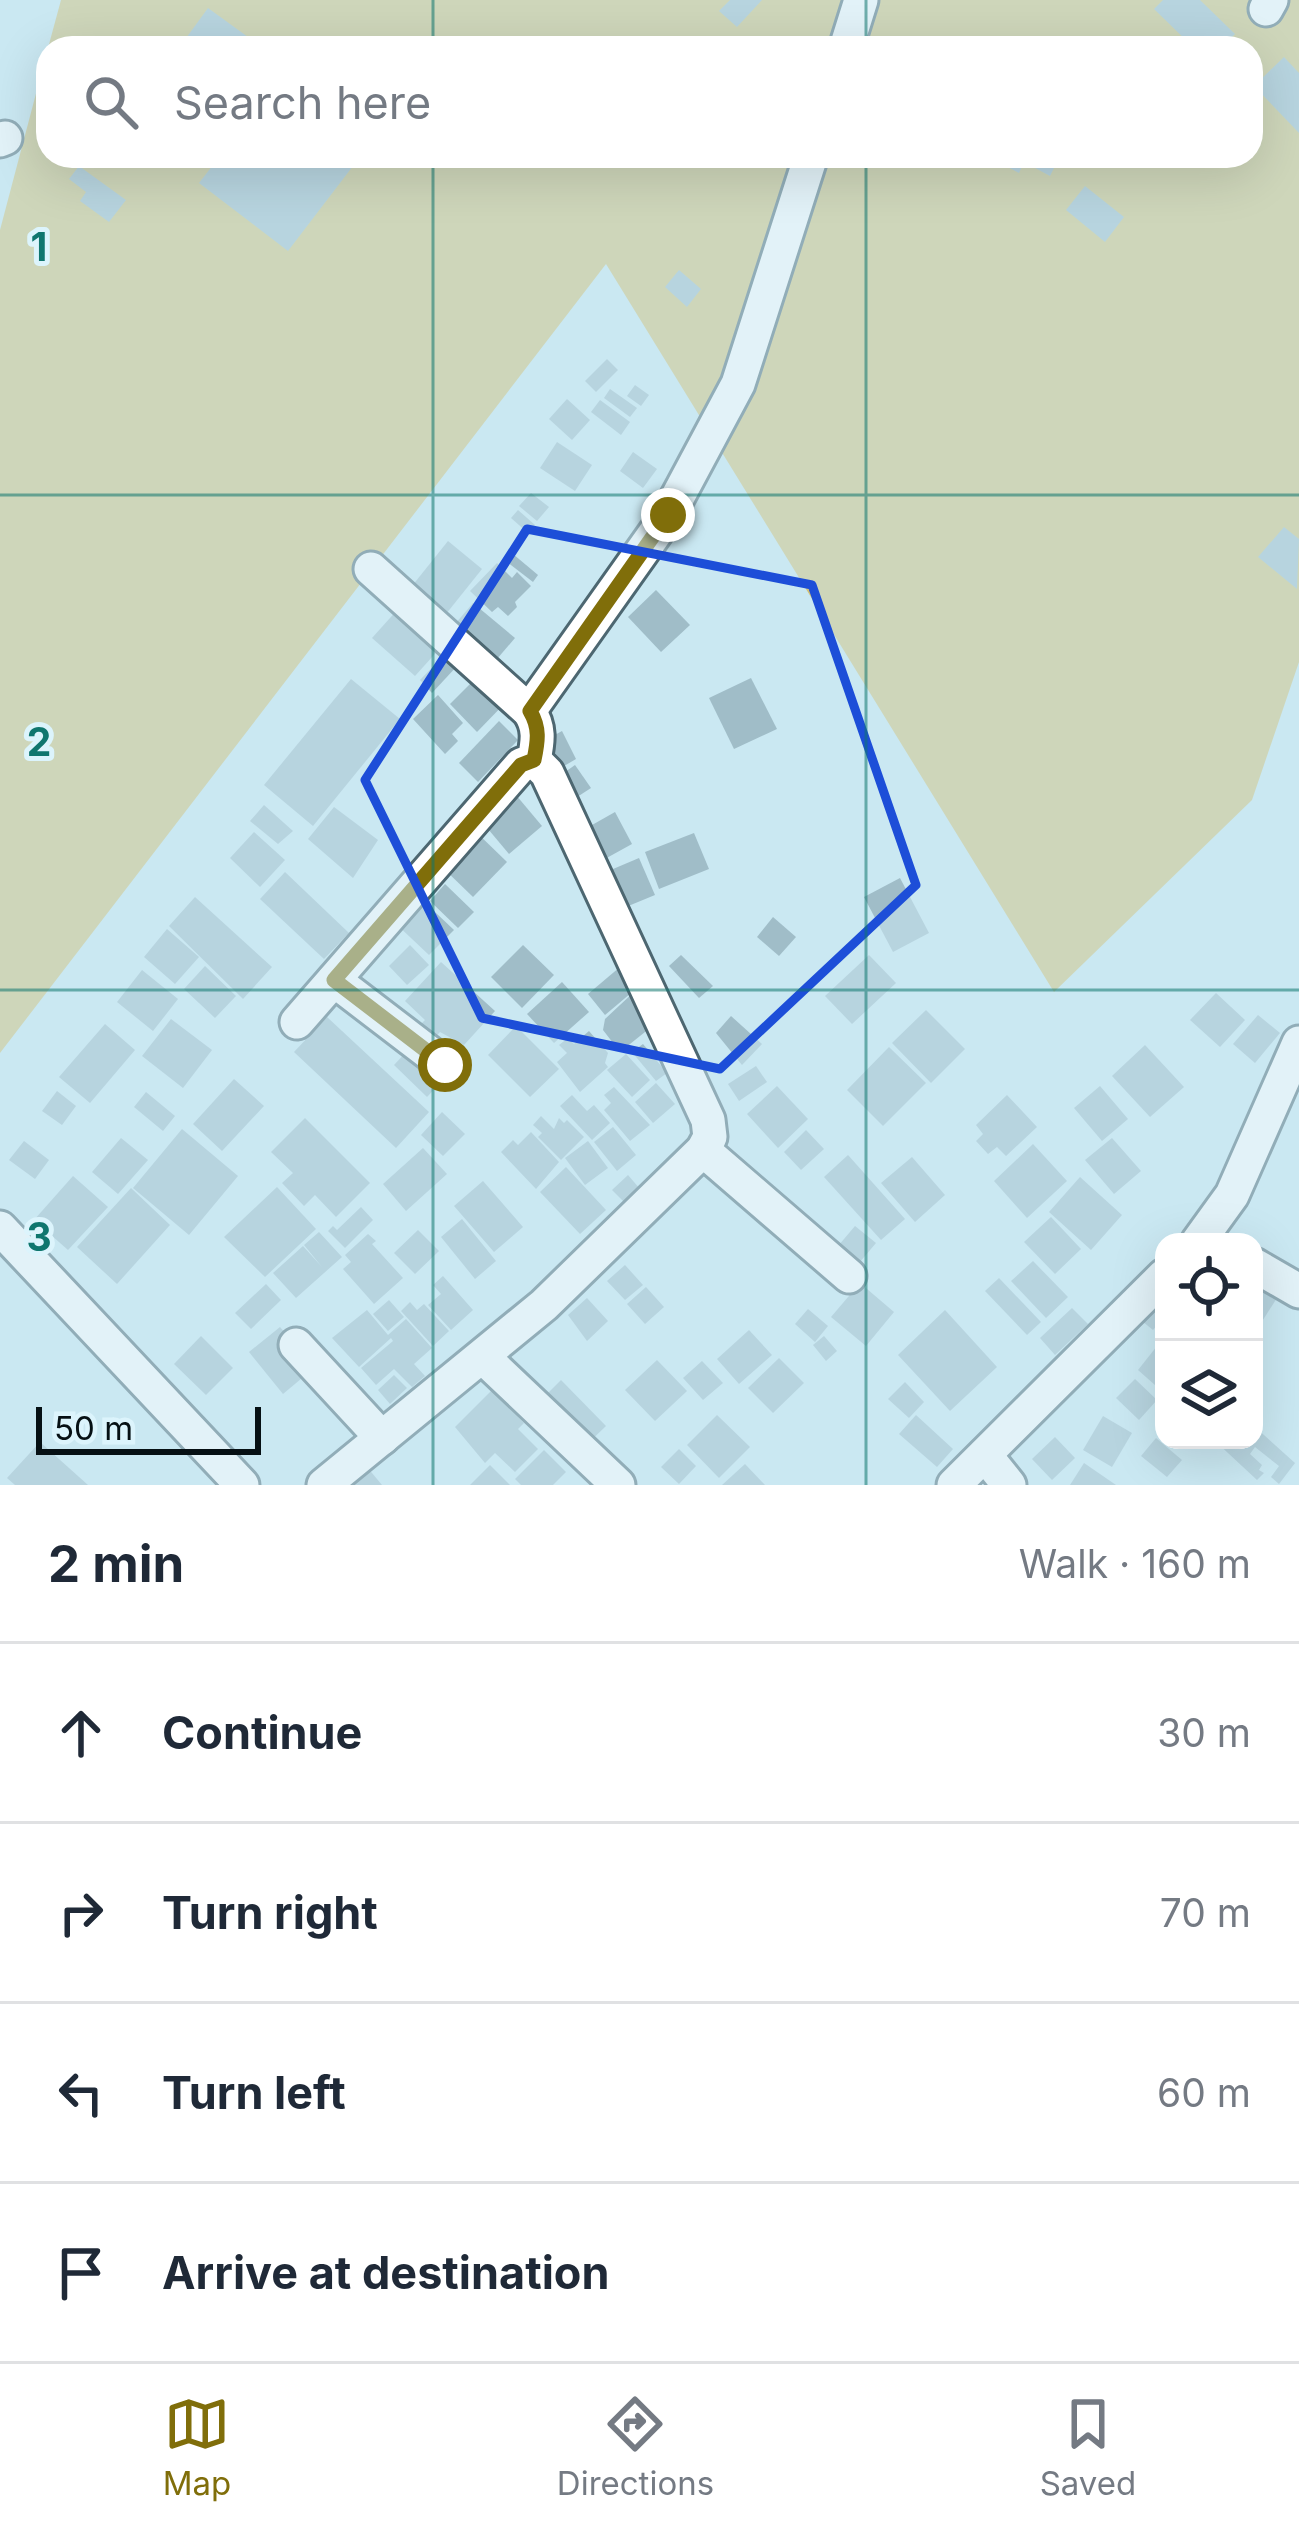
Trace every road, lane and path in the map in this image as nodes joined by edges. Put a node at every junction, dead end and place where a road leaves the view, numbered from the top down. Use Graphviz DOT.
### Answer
graph roads {
  1 [pos="861,0"];
  2 [pos="850,36"];
  3 [pos="807,168"];
  4 [pos="371,568"];
  5 [pos="530,711"];
  6 [pos="534,760"];
  7 [pos="334,980"];
  8 [pos="297,1022"];
  9 [pos="1299,1043"];
  10 [pos="445,1065"];
  11 [pos="703,1150"];
  12 [pos="0,1228"];
  13 [pos="1209,1233"];
  14 [pos="1263,1270"];
  15 [pos="849,1276"];
  16 [pos="1155,1285"];
  17 [pos="1299,1291"];
  18 [pos="296,1345"];
  19 [pos="482,1357"];
  20 [pos="382,1438"];
  21 [pos="986,1454"];
  22 [pos="242,1485"];
  23 [pos="324,1485"];
  24 [pos="618,1485"];
  25 [pos="954,1485"];
  26 [pos="1010,1485"];
  1 -- 2 [label="street"];
  3 -- 5 [label="street"];
  4 -- 5 [label="street"];
  5 -- 6 [label="street"];
  6 -- 7 [label="street"];
  6 -- 11 [label="street"];
  7 -- 8 [label="street"];
  7 -- 10 [label="street"];
  9 -- 13 [label="street"];
  11 -- 15 [label="street"];
  11 -- 19 [label="street"];
  12 -- 22 [label="street"];
  14 -- 17 [label="street"];
  16 -- 21 [label="street"];
  18 -- 20 [label="street"];
  19 -- 20 [label="street"];
  19 -- 24 [label="street"];
  20 -- 23 [label="street"];
  21 -- 25 [label="street"];
  21 -- 26 [label="street"];
}
